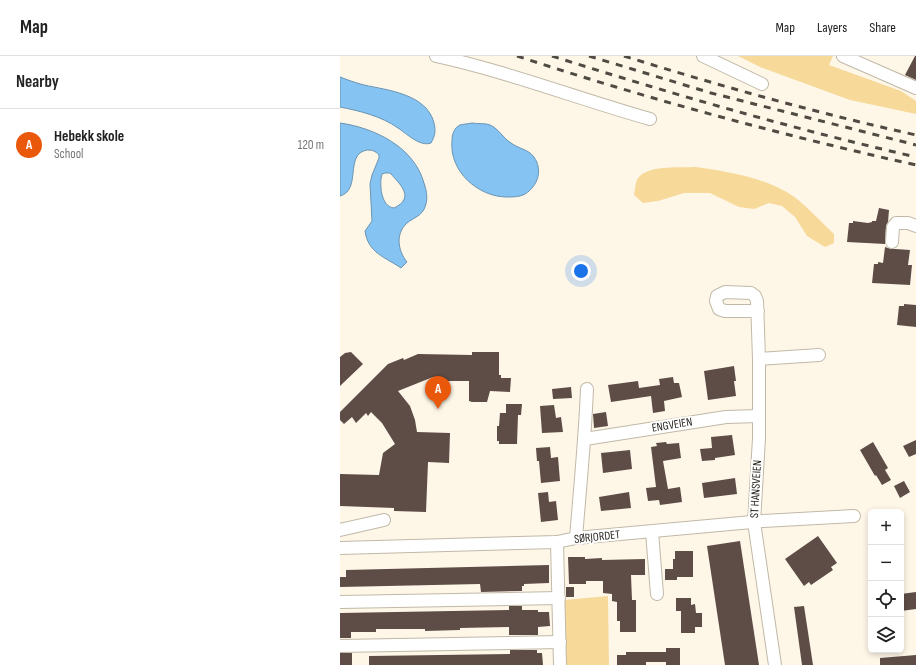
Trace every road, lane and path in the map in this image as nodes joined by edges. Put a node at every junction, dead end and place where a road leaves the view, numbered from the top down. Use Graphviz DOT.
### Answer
graph roads {
  1 [pos="436,56"];
  2 [pos="703,56"];
  3 [pos="843,56"];
  4 [pos="762,84"];
  5 [pos="916,88"];
  6 [pos="650,119"];
  7 [pos="916,226"];
  8 [pos="892,242"];
  9 [pos="758,311"];
  10 [pos="820,355"];
  11 [pos="759,359"];
  12 [pos="587,389"];
  13 [pos="758,416"];
  14 [pos="585,439"];
  15 [pos="854,516"];
  16 [pos="384,520"];
  17 [pos="754,522"];
  18 [pos="340,530"];
  19 [pos="652,532"];
  20 [pos="576,538"];
  21 [pos="557,542"];
  22 [pos="340,548"];
  23 [pos="657,594"];
  24 [pos="559,598"];
  25 [pos="340,602"];
  26 [pos="560,642"];
  27 [pos="340,646"];
  28 [pos="560,665"];
  29 [pos="775,665"];
  1 -- 6 [label="street"];
  2 -- 4 [label="street"];
  3 -- 5 [label="street"];
  7 -- 8 [label="street"];
  9 -- 11 [label="street, ST HANSVEIEN"];
  10 -- 11 [label="street"];
  11 -- 13 [label="street, ST HANSVEIEN"];
  12 -- 14 [label="street"];
  13 -- 14 [label="street, ENGVEIEN"];
  13 -- 17 [label="street, ST HANSVEIEN"];
  14 -- 20 [label="street"];
  15 -- 17 [label="street, SØRJORDET"];
  16 -- 18 [label="street"];
  17 -- 19 [label="street, SØRJORDET"];
  17 -- 29 [label="street, ST HANSVEIEN"];
  19 -- 20 [label="street, SØRJORDET"];
  19 -- 23 [label="street"];
  20 -- 21 [label="street, SØRJORDET"];
  21 -- 22 [label="street, SØRJORDET"];
  21 -- 24 [label="street"];
  24 -- 25 [label="street"];
  24 -- 26 [label="street"];
  26 -- 27 [label="street"];
  26 -- 28 [label="street"];
}
